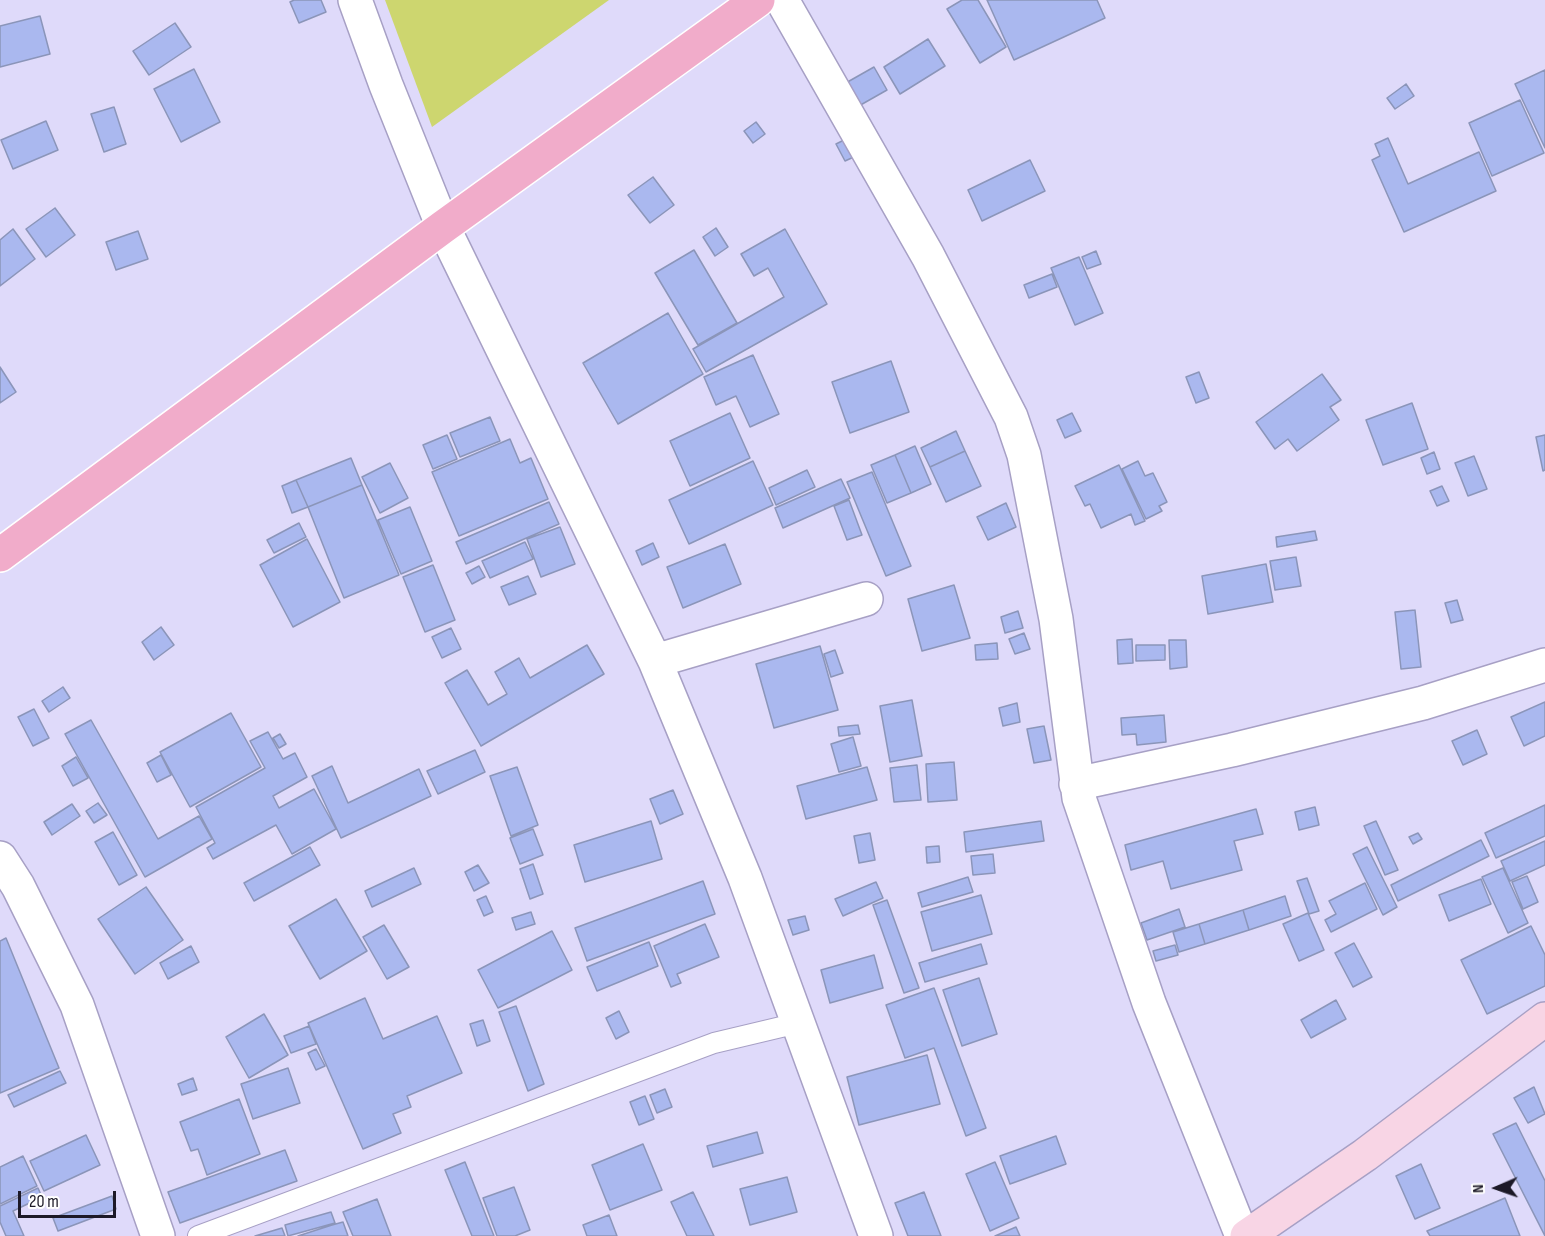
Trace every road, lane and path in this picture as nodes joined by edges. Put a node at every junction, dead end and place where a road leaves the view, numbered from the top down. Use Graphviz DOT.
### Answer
graph roads {
  1 [pos="355,0"];
  2 [pos="758,0"];
  3 [pos="782,0"];
  4 [pos="443,227"];
  5 [pos="0,555"];
  6 [pos="866,599"];
  7 [pos="655,661"];
  8 [pos="1545,665"];
  9 [pos="1076,784"];
  10 [pos="0,858"];
  11 [pos="1545,1018"];
  12 [pos="798,1023"];
  13 [pos="158,1236"];
  14 [pos="198,1236"];
  15 [pos="876,1236"];
  16 [pos="1242,1236"];
  17 [pos="1247,1236"];
  1 -- 4 [label="street"];
  2 -- 4 [label="main road"];
  3 -- 9 [label="street"];
  4 -- 5 [label="main road"];
  4 -- 7 [label="street"];
  6 -- 7 [label="street"];
  7 -- 12 [label="street"];
  8 -- 9 [label="street"];
  9 -- 16 [label="street"];
  10 -- 13 [label="street"];
  11 -- 17 [label="street"];
  12 -- 14 [label="lane"];
  12 -- 15 [label="street"];
}
